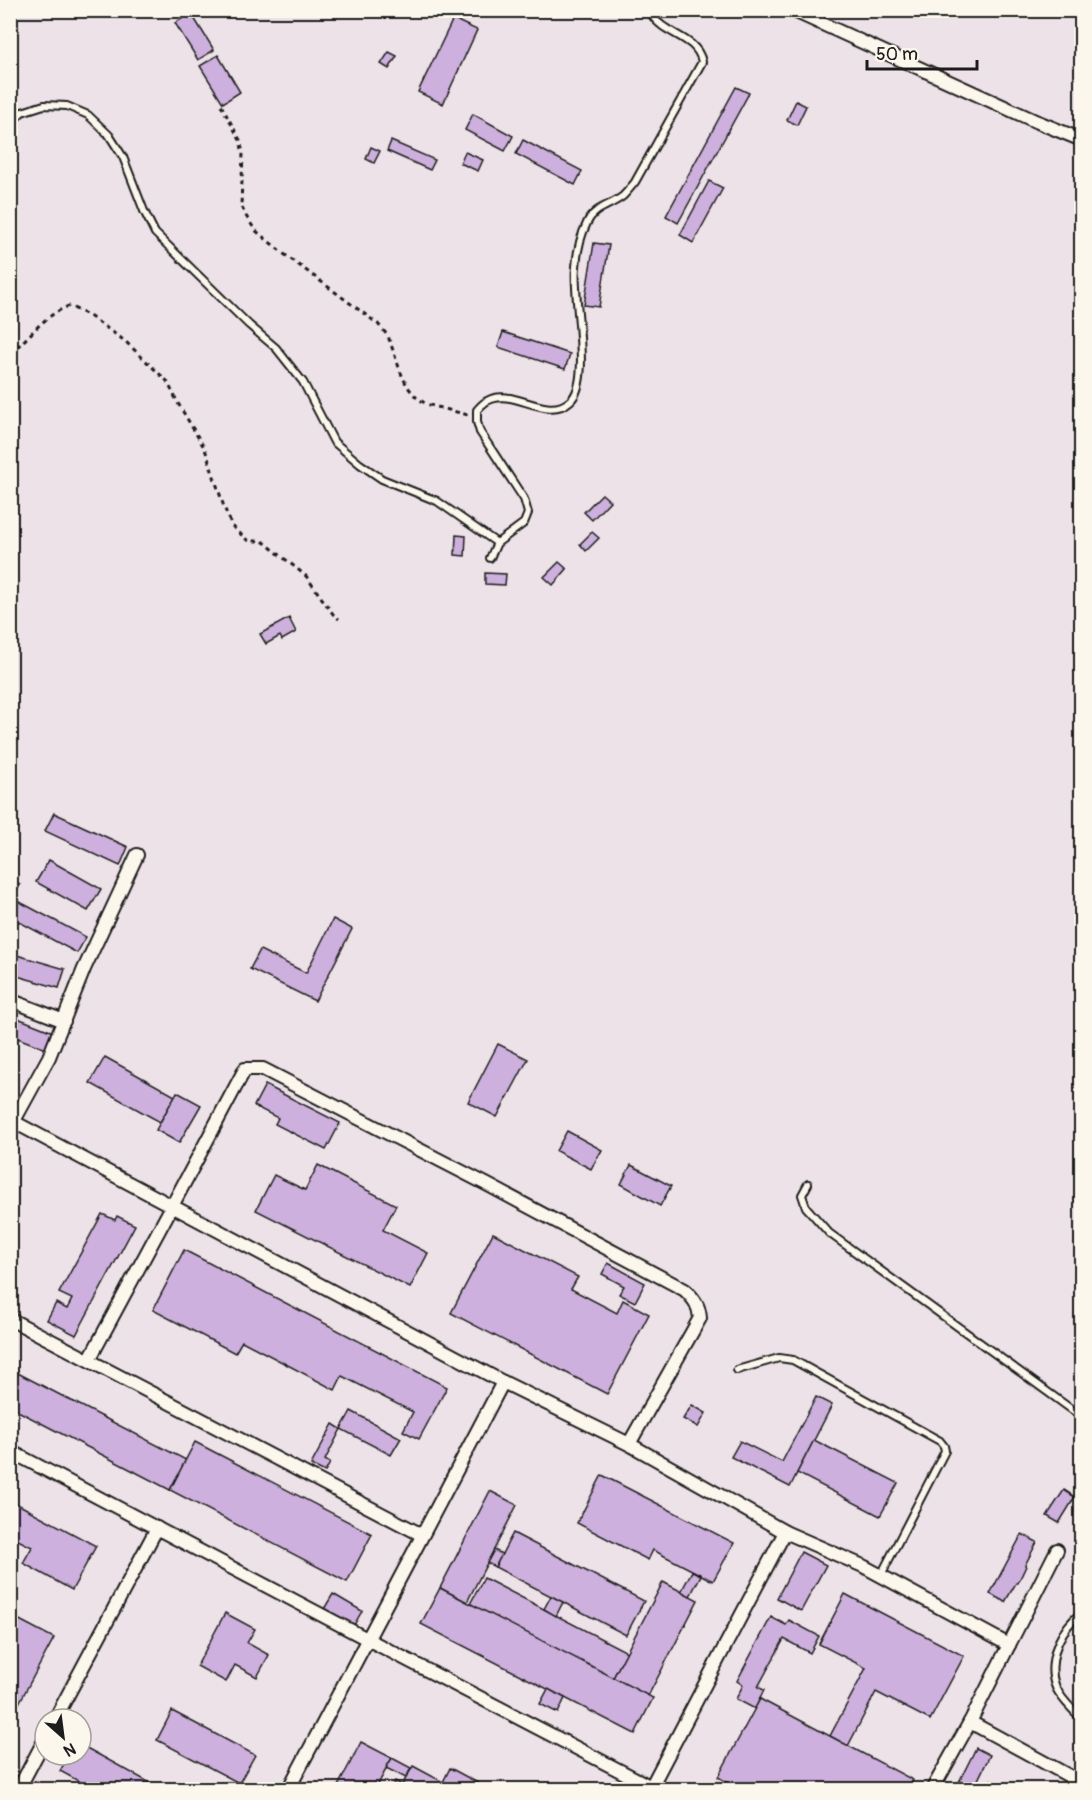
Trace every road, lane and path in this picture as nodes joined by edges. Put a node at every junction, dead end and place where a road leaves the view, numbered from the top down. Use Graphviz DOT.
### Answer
graph roads {
  1 [pos="653,10"];
  2 [pos="792,10"];
  3 [pos="221,105"];
  4 [pos="10,124"];
  5 [pos="1082,140"];
  6 [pos="10,353"];
  7 [pos="477,417"];
  8 [pos="497,543"];
  9 [pos="490,558"];
  10 [pos="339,619"];
  11 [pos="137,855"];
  12 [pos="10,1000"];
  13 [pos="64,1021"];
  14 [pos="12,1125"];
  15 [pos="808,1184"];
  16 [pos="172,1206"];
  17 [pos="10,1319"];
  18 [pos="89,1360"];
  19 [pos="737,1370"];
  20 [pos="503,1382"];
  21 [pos="1082,1417"];
  22 [pos="629,1444"];
  23 [pos="10,1451"];
  24 [pos="157,1528"];
  25 [pos="785,1532"];
  26 [pos="422,1535"];
  27 [pos="1057,1550"];
  28 [pos="880,1575"];
  29 [pos="1082,1612"];
  30 [pos="369,1640"];
  31 [pos="1009,1645"];
  32 [pos="62,1707"];
  33 [pos="1082,1719"];
  34 [pos="970,1722"];
  35 [pos="33,1762"];
  36 [pos="1076,1780"];
  37 [pos="654,1788"];
  38 [pos="18,1790"];
  39 [pos="288,1790"];
  40 [pos="932,1790"];
  41 [pos="1064,1790"];
  1 -- 7 [label="lane"];
  2 -- 5 [label="street"];
  3 -- 7 [label="path"];
  4 -- 8 [label="lane"];
  6 -- 10 [label="path"];
  7 -- 8 [label="lane"];
  8 -- 9 [label="lane"];
  11 -- 13 [label="street"];
  12 -- 13 [label="street"];
  13 -- 14 [label="street"];
  14 -- 16 [label="street"];
  15 -- 21 [label="lane"];
  16 -- 18 [label="street"];
  16 -- 20 [label="street"];
  16 -- 22 [label="street"];
  17 -- 18 [label="street"];
  18 -- 26 [label="street"];
  19 -- 28 [label="lane"];
  20 -- 22 [label="street"];
  20 -- 26 [label="street"];
  22 -- 25 [label="street"];
  23 -- 24 [label="street"];
  24 -- 30 [label="street"];
  24 -- 32 [label="street"];
  25 -- 28 [label="street"];
  25 -- 37 [label="street"];
  26 -- 30 [label="street"];
  27 -- 31 [label="street"];
  28 -- 31 [label="street"];
  29 -- 33 [label="lane"];
  30 -- 37 [label="street"];
  30 -- 39 [label="street"];
  31 -- 34 [label="street"];
  34 -- 36 [label="street"];
  34 -- 40 [label="street"];
  35 -- 38 [label="street"];
  36 -- 41 [label="lane"];
}
